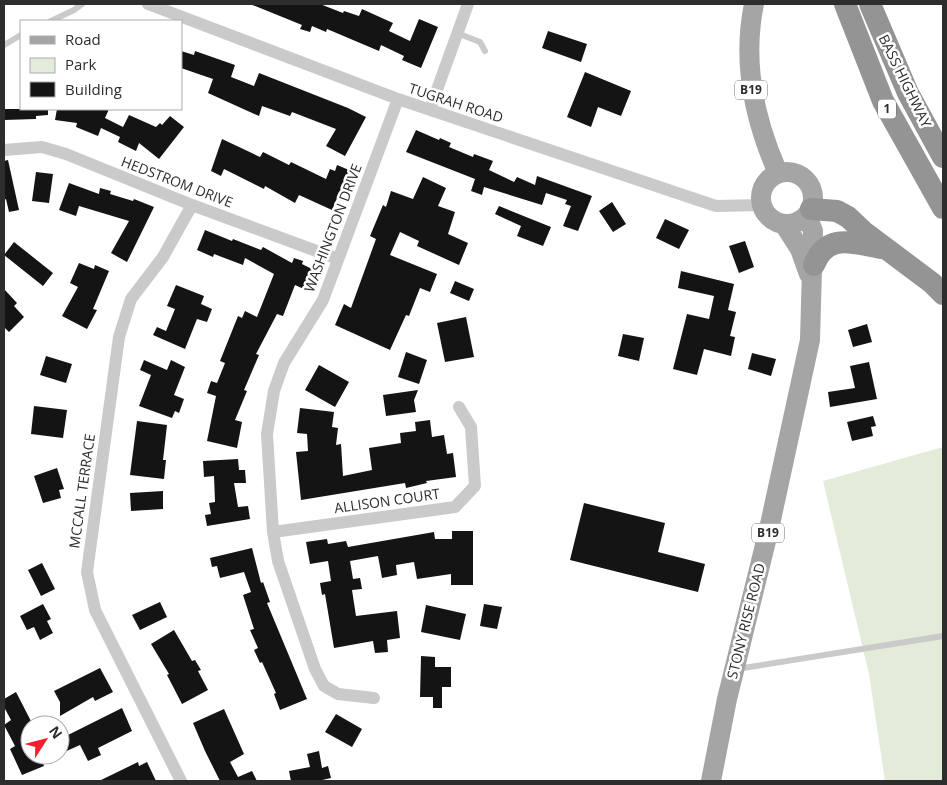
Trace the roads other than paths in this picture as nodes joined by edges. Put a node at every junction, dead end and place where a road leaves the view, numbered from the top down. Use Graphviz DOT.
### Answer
graph roads {
  1 [pos="82,4"];
  2 [pos="148,4"];
  3 [pos="468,4"];
  4 [pos="754,4"];
  5 [pos="845,4"];
  6 [pos="870,4"];
  7 [pos="53,20"];
  8 [pos="458,33"];
  9 [pos="20,36"];
  10 [pos="4,45"];
  11 [pos="485,51"];
  12 [pos="398,99"];
  13 [pos="430,109"];
  14 [pos="4,150"];
  15 [pos="943,157"];
  16 [pos="778,173"];
  17 [pos="192,205"];
  18 [pos="762,205"];
  19 [pos="943,208"];
  20 [pos="809,212"];
  21 [pos="784,224"];
  22 [pos="886,249"];
  23 [pos="338,259"];
  24 [pos="812,274"];
  25 [pos="943,294"];
  26 [pos="460,407"];
  27 [pos="273,532"];
  28 [pos="943,636"];
  29 [pos="734,669"];
  30 [pos="374,698"];
  31 [pos="181,781"];
  32 [pos="711,781"];
  1 -- 7 [label="lane"];
  2 -- 12 [label="street, TUGRAH ROAD"];
  3 -- 8 [label="street"];
  4 -- 16 [label="main road, B19"];
  5 -- 19 [label="highway, BASS HIGHWAY / 1"];
  6 -- 15 [label="highway, BASS HIGHWAY / 1"];
  8 -- 11 [label="lane"];
  8 -- 13 [label="street"];
  9 -- 10 [label="lane"];
  12 -- 13 [label="street, TUGRAH ROAD"];
  12 -- 23 [label="street, WASHINGTON DRIVE"];
  13 -- 18 [label="street, TUGRAH ROAD"];
  14 -- 17 [label="street, HEDSTROM DRIVE"];
  16 -- 18 [label="main road"];
  16 -- 20 [label="main road, B19"];
  17 -- 23 [label="street, HEDSTROM DRIVE"];
  17 -- 31 [label="street, MCCALL TERRACE"];
  18 -- 21 [label="main road, B19"];
  20 -- 21 [label="main road"];
  20 -- 22 [label="highway"];
  20 -- 24 [label="main road, STONY RISE ROAD / B19"];
  21 -- 24 [label="main road, STONY RISE ROAD / B19"];
  22 -- 24 [label="highway"];
  22 -- 25 [label="highway"];
  23 -- 27 [label="street, WASHINGTON DRIVE"];
  24 -- 29 [label="main road, STONY RISE ROAD / B19"];
  26 -- 27 [label="street, ALLISON COURT"];
  27 -- 30 [label="street, WASHINGTON DRIVE"];
  28 -- 29 [label="lane"];
  29 -- 32 [label="main road, STONY RISE ROAD / B19"];
}
